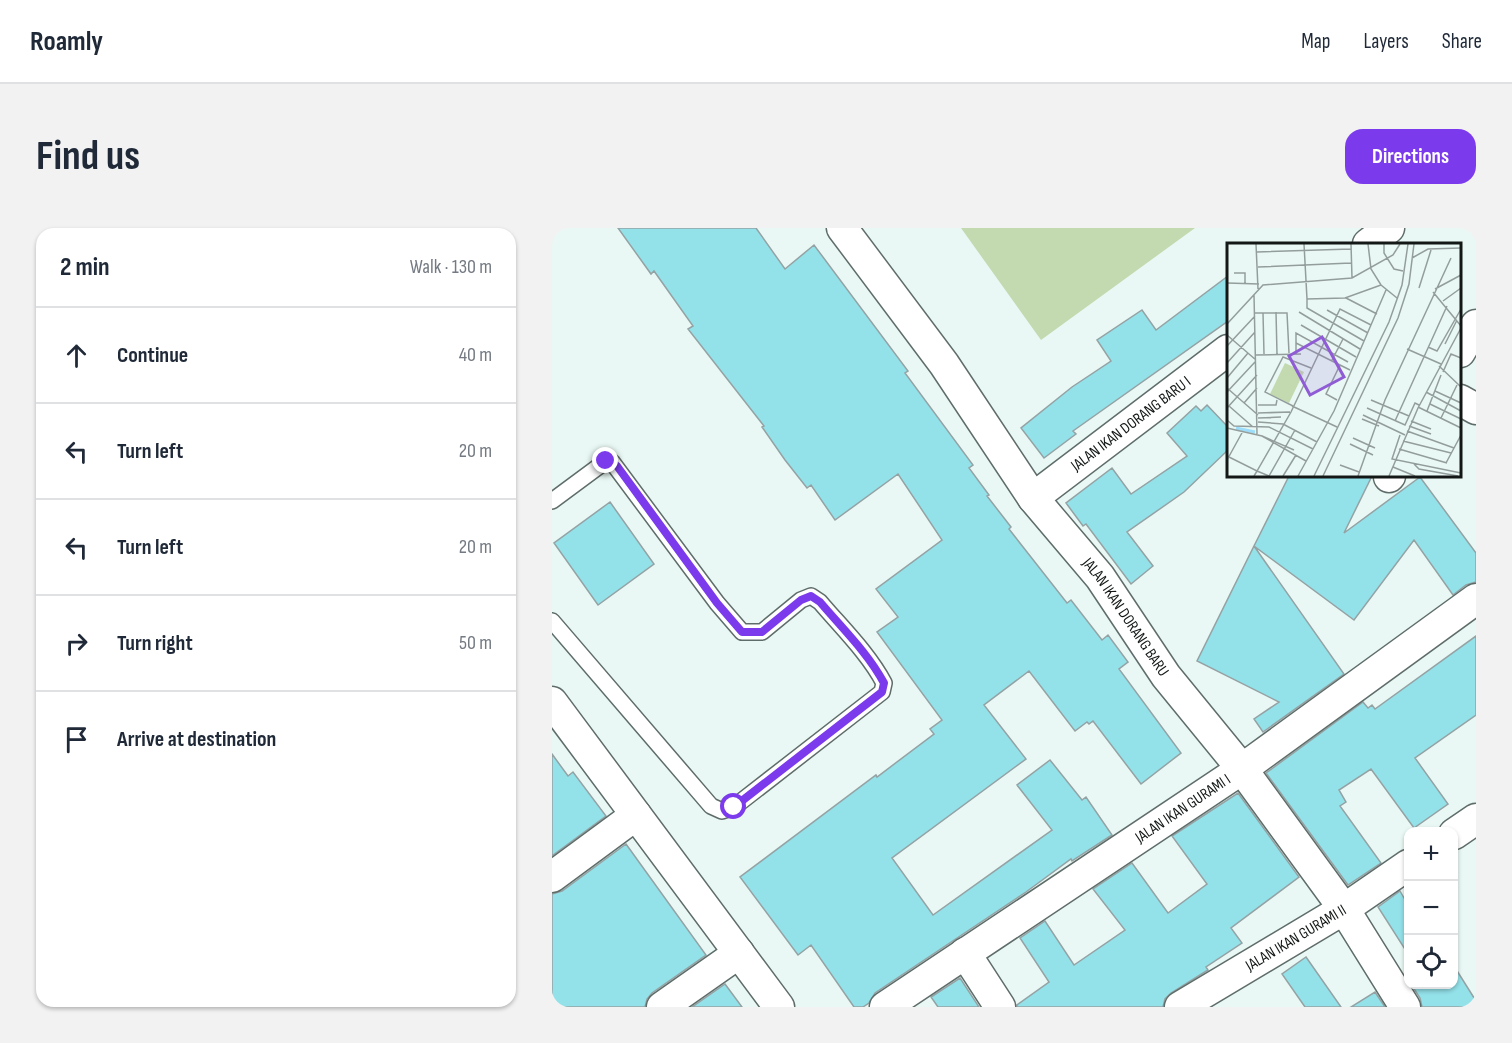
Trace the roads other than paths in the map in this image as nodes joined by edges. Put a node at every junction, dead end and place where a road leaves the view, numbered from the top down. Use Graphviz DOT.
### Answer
graph roads {
  1 [pos="842,228"];
  2 [pos="1389,228"];
  3 [pos="1369,243"];
  4 [pos="1476,325"];
  5 [pos="1461,350"];
  6 [pos="1227,351"];
  7 [pos="1461,401"];
  8 [pos="1476,409"];
  9 [pos="1033,498"];
  10 [pos="552,501"];
  11 [pos="1476,599"];
  12 [pos="552,621"];
  13 [pos="552,702"];
  14 [pos="1242,769"];
  15 [pos="636,814"];
  16 [pos="1476,819"];
  17 [pos="1458,831"];
  18 [pos="1404,868"];
  19 [pos="552,877"];
  20 [pos="1344,909"];
  21 [pos="740,953"];
  22 [pos="965,953"];
  23 [pos="662,1007"];
  24 [pos="779,1007"];
  25 [pos="885,1007"];
  26 [pos="1000,1007"];
  27 [pos="1180,1007"];
  28 [pos="1405,1007"];
  1 -- 9 [label="street, JALAN IKAN DORANG BARU"];
  2 -- 3 [label="street"];
  4 -- 5 [label="street"];
  6 -- 9 [label="street, JALAN IKAN DORANG BARU I"];
  7 -- 8 [label="street"];
  9 -- 14 [label="street, JALAN IKAN DORANG BARU"];
  10 -- 12 [label="lane"];
  11 -- 14 [label="street, JALAN IKAN GURAMI I"];
  13 -- 15 [label="street"];
  14 -- 20 [label="street, JALAN IKAN DORANG BARU"];
  14 -- 22 [label="street, JALAN IKAN GURAMI I"];
  15 -- 19 [label="street"];
  15 -- 21 [label="street"];
  16 -- 17 [label="street"];
  18 -- 20 [label="street, JALAN IKAN GURAMI II"];
  20 -- 27 [label="street, JALAN IKAN GURAMI II"];
  20 -- 28 [label="street, JALAN IKAN DORANG BARU"];
  21 -- 23 [label="street"];
  21 -- 24 [label="street"];
  22 -- 25 [label="street, JALAN IKAN GURAMI I"];
  22 -- 26 [label="street"];
}
